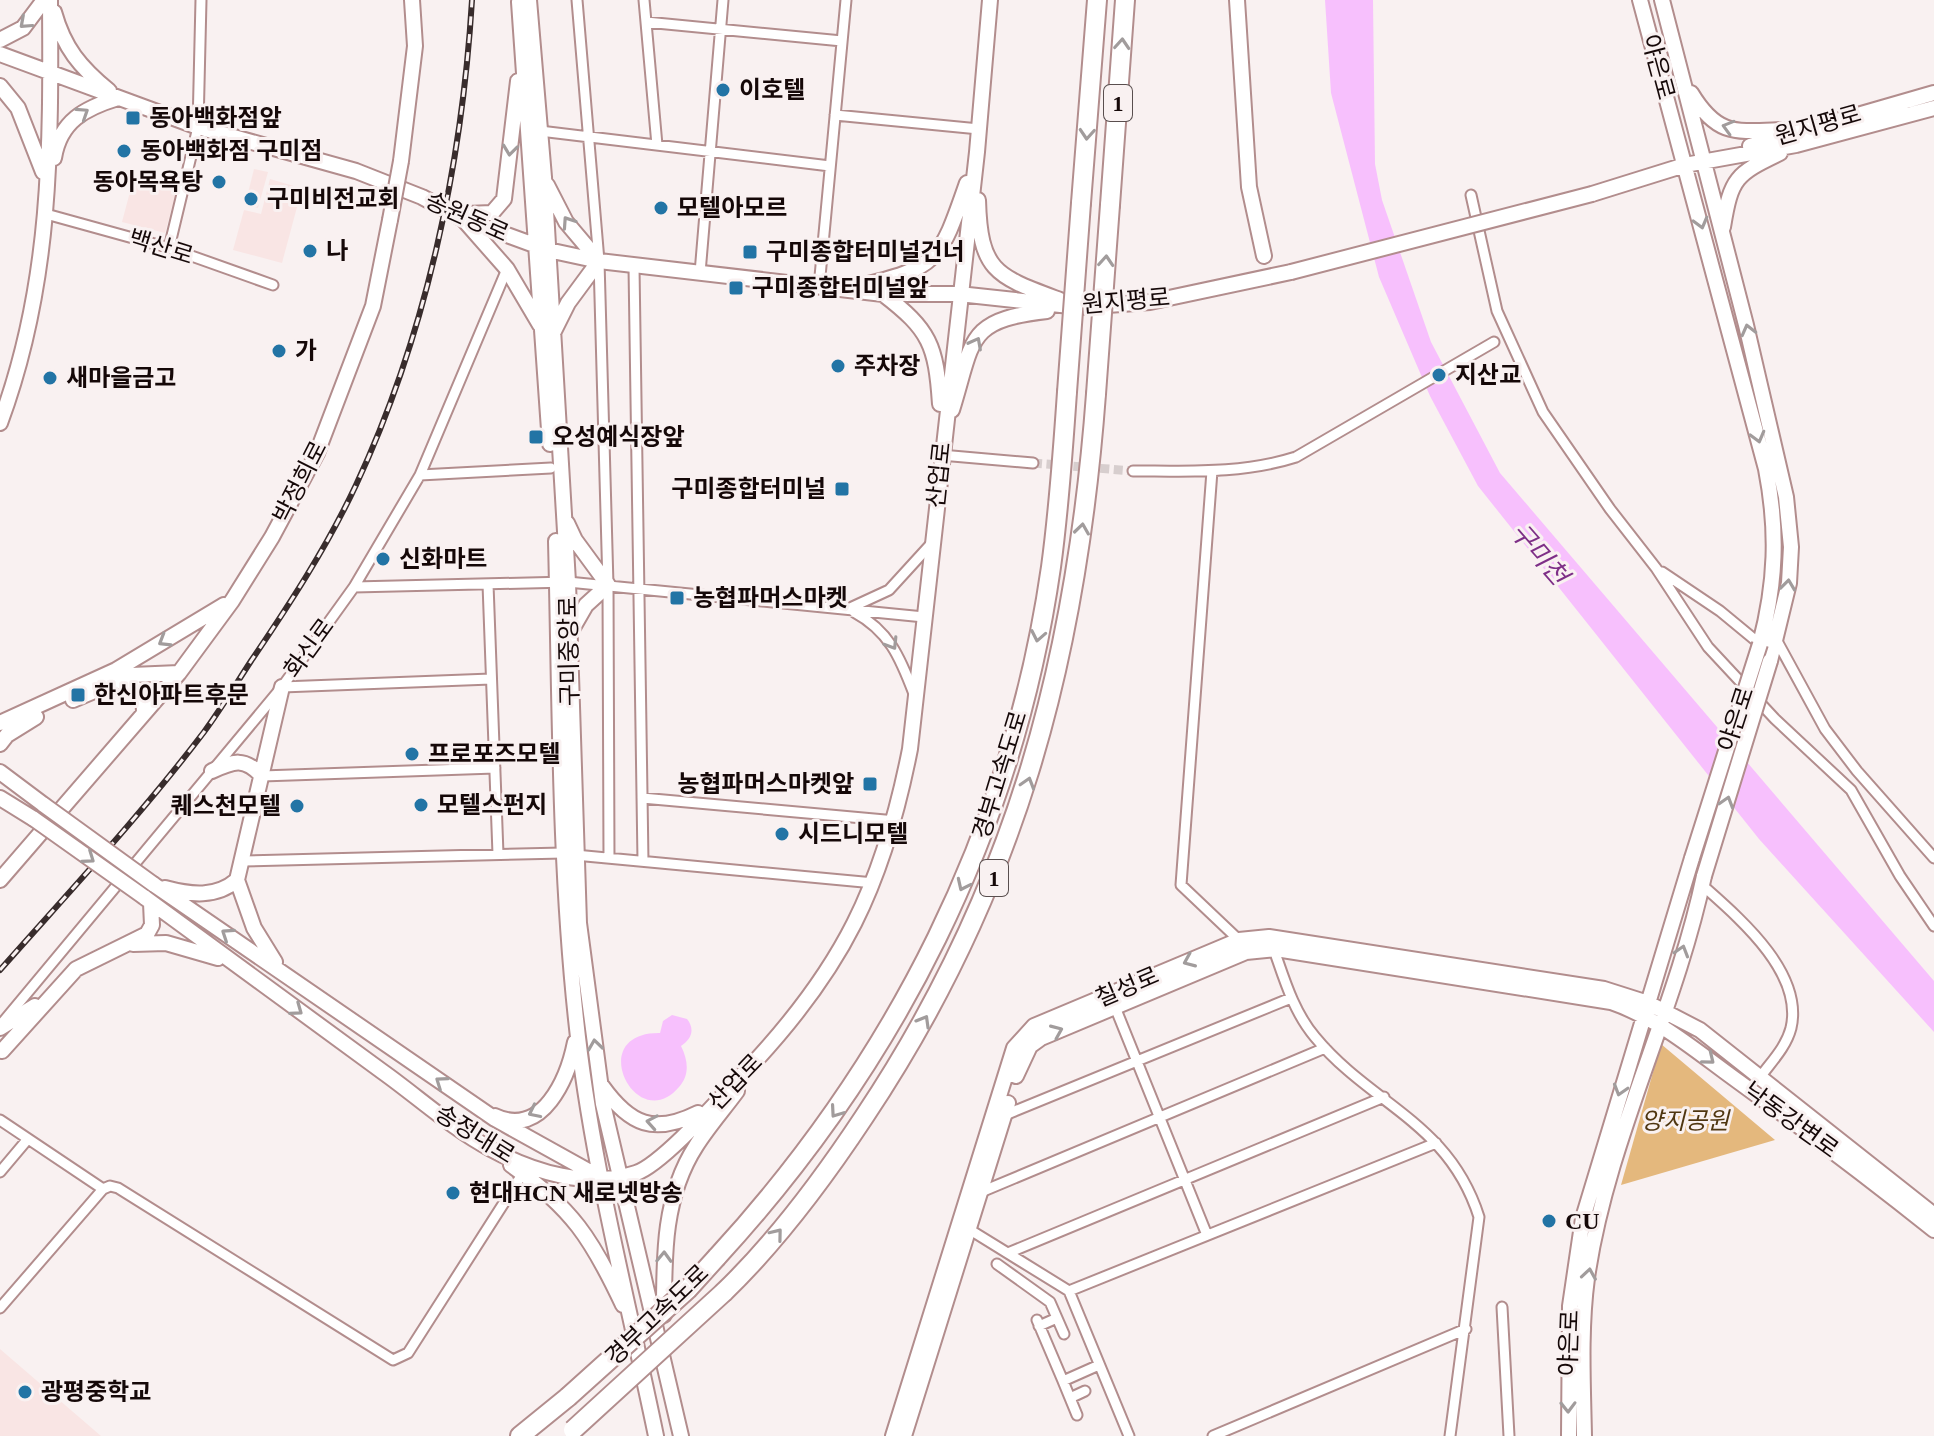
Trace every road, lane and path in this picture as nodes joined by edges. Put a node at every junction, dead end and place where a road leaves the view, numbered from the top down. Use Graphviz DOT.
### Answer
graph roads {
  1 [pos="49,0"];
  2 [pos="201,0"];
  3 [pos="412,0"];
  4 [pos="519,0"];
  5 [pos="529,0"];
  6 [pos="577,0"];
  7 [pos="644,0"];
  8 [pos="723,0"];
  9 [pos="846,0"];
  10 [pos="990,0"];
  11 [pos="1097,0"];
  12 [pos="1125,0"];
  13 [pos="1237,0"];
  14 [pos="1640,0"];
  15 [pos="1662,0"];
  16 [pos="646,22"];
  17 [pos="720,29"];
  18 [pos="0,40"];
  19 [pos="842,41"];
  20 [pos="522,45"];
  21 [pos="0,54"];
  22 [pos="50,73"];
  23 [pos="1682,77"];
  24 [pos="0,86"];
  25 [pos="1934,93"];
  26 [pos="119,98"];
  27 [pos="1934,108"];
  28 [pos="835,115"];
  29 [pos="198,127"];
  30 [pos="979,129"];
  31 [pos="540,131"];
  32 [pos="590,137"];
  33 [pos="1797,137"];
  34 [pos="657,145"];
  35 [pos="710,152"];
  36 [pos="977,152"];
  37 [pos="1704,161"];
  38 [pos="1685,165"];
  39 [pos="830,166"];
  40 [pos="544,177"];
  41 [pos="1471,195"];
  42 [pos="47,196"];
  43 [pos="422,197"];
  44 [pos="46,214"];
  45 [pos="463,219"];
  46 [pos="1722,232"];
  47 [pos="169,248"];
  48 [pos="542,248"];
  49 [pos="1264,256"];
  50 [pos="599,261"];
  51 [pos="634,267"];
  52 [pos="507,269"];
  53 [pos="700,273"];
  54 [pos="273,285"];
  55 [pos="819,287"];
  56 [pos="842,290"];
  57 [pos="883,294"];
  58 [pos="959,294"];
  59 [pos="1079,307"];
  60 [pos="547,330"];
  61 [pos="1490,344"];
  62 [pos="0,423"];
  63 [pos="942,450"];
  64 [pos="1033,463"];
  65 [pos="551,468"];
  66 [pos="1133,471"];
  67 [pos="1212,471"];
  68 [pos="420,475"];
  69 [pos="563,515"];
  70 [pos="932,544"];
  71 [pos="1656,568"];
  72 [pos="562,582"];
  73 [pos="488,584"];
  74 [pos="608,585"];
  75 [pos="354,587"];
  76 [pos="639,589"];
  77 [pos="232,601"];
  78 [pos="847,609"];
  79 [pos="924,617"];
  80 [pos="569,635"];
  81 [pos="1777,641"];
  82 [pos="1760,644"];
  83 [pos="179,673"];
  84 [pos="117,675"];
  85 [pos="491,679"];
  86 [pos="282,687"];
  87 [pos="915,697"];
  88 [pos="144,712"];
  89 [pos="0,723"];
  90 [pos="0,744"];
  91 [pos="495,768"];
  92 [pos="1,770"];
  93 [pos="212,771"];
  94 [pos="1857,771"];
  95 [pos="262,776"];
  96 [pos="1841,779"];
  97 [pos="0,798"];
  98 [pos="642,798"];
  99 [pos="896,821"];
  100 [pos="498,854"];
  101 [pos="569,854"];
  102 [pos="609,858"];
  103 [pos="1934,858"];
  104 [pos="242,861"];
  105 [pos="643,861"];
  106 [pos="0,880"];
  107 [pos="237,880"];
  108 [pos="1703,880"];
  109 [pos="874,883"];
  110 [pos="153,884"];
  111 [pos="148,900"];
  112 [pos="1934,926"];
  113 [pos="1271,943"];
  114 [pos="125,945"];
  115 [pos="1243,946"];
  116 [pos="239,968"];
  117 [pos="290,977"];
  118 [pos="36,979"];
  119 [pos="52,995"];
  120 [pos="1291,998"];
  121 [pos="1115,1007"];
  122 [pos="1647,1009"];
  123 [pos="21,1015"];
  124 [pos="576,1021"];
  125 [pos="1659,1024"];
  126 [pos="0,1027"];
  127 [pos="774,1042"];
  128 [pos="1325,1048"];
  129 [pos="1,1052"];
  130 [pos="1137,1061"];
  131 [pos="1761,1076"];
  132 [pos="601,1085"];
  133 [pos="1384,1097"];
  134 [pos="464,1098"];
  135 [pos="713,1105"];
  136 [pos="1005,1115"];
  137 [pos="1160,1117"];
  138 [pos="0,1120"];
  139 [pos="27,1140"];
  140 [pos="1436,1143"];
  141 [pos="488,1148"];
  142 [pos="0,1172"];
  143 [pos="523,1173"];
  144 [pos="620,1177"];
  145 [pos="604,1179"];
  146 [pos="1185,1179"];
  147 [pos="103,1189"];
  148 [pos="981,1192"];
  149 [pos="1934,1215"];
  150 [pos="964,1226"];
  151 [pos="1934,1230"];
  152 [pos="1207,1235"];
  153 [pos="1008,1253"];
  154 [pos="997,1264"];
  155 [pos="1069,1291"];
  156 [pos="1502,1307"];
  157 [pos="0,1308"];
  158 [pos="1057,1318"];
  159 [pos="634,1329"];
  160 [pos="1466,1329"];
  161 [pos="1064,1334"];
  162 [pos="664,1363"];
  163 [pos="1099,1365"];
  164 [pos="1063,1381"];
  165 [pos="1085,1391"];
  166 [pos="1070,1398"];
  167 [pos="1077,1415"];
  168 [pos="569,1433"];
  169 [pos="656,1435"];
  170 [pos="520,1436"];
  171 [pos="681,1436"];
  172 [pos="893,1436"];
  173 [pos="904,1436"];
  174 [pos="1129,1436"];
  175 [pos="1213,1436"];
  176 [pos="1450,1436"];
  177 [pos="1509,1436"];
  178 [pos="1569,1436"];
  179 [pos="1584,1436"];
  1 -- 18 [label="street, one-way"];
  1 -- 22 [label="street"];
  1 -- 26 [label="street"];
  2 -- 29 [label="street"];
  3 -- 77 [label="street, 박정희로, bridge"];
  4 -- 20 [label="street, 구미중앙로"];
  5 -- 31 [label="street, 구미중앙로"];
  6 -- 32 [label="street"];
  7 -- 16 [label="street"];
  8 -- 17 [label="street"];
  9 -- 19 [label="street"];
  10 -- 30 [label="street, 산업로"];
  11 -- 170 [label="highway, 경부고속도로 / 1, one-way, bridge"];
  168 -- 12 [label="highway, 경부고속도로 / 1, one-way, bridge"];
  13 -- 49 [label="street"];
  14 -- 38 [label="street, 야은로"];
  15 -- 23 [label="street, 야은로"];
  16 -- 17 [label="street"];
  16 -- 34 [label="street"];
  17 -- 19 [label="street"];
  17 -- 35 [label="street"];
  19 -- 28 [label="street"];
  20 -- 43 [label="street, one-way"];
  20 -- 48 [label="street, 구미중앙로"];
  21 -- 22 [label="street, 송원동로"];
  22 -- 26 [label="street, 송원동로"];
  22 -- 42 [label="street"];
  33 -- 23 [label="street, one-way"];
  23 -- 37 [label="street, 야은로"];
  24 -- 42 [label="street"];
  25 -- 33 [label="street, 원지평로"];
  26 -- 29 [label="street, 송원동로"];
  42 -- 26 [label="street, one-way"];
  27 -- 33 [label="street, 원지평로"];
  28 -- 30 [label="street"];
  28 -- 39 [label="street"];
  29 -- 43 [label="street, 송원동로"];
  29 -- 47 [label="street"];
  30 -- 36 [label="street, 산업로"];
  31 -- 32 [label="street"];
  31 -- 40 [label="street, 구미중앙로"];
  32 -- 34 [label="street"];
  32 -- 50 [label="street"];
  33 -- 37 [label="street, 원지평로"];
  33 -- 46 [label="street"];
  34 -- 35 [label="street"];
  35 -- 39 [label="street"];
  35 -- 53 [label="street"];
  36 -- 56 [label="street"];
  36 -- 58 [label="street, 산업로"];
  36 -- 59 [label="street"];
  37 -- 38 [label="street, 원지평로"];
  37 -- 46 [label="street, 야은로"];
  38 -- 59 [label="street, 원지평로, bridge"];
  38 -- 82 [label="street, 야은로, one-way"];
  39 -- 55 [label="street"];
  40 -- 48 [label="street, 구미중앙로"];
  50 -- 40 [label="street, one-way"];
  41 -- 71 [label="street"];
  42 -- 44 [label="street"];
  43 -- 45 [label="street, 송원동로"];
  44 -- 47 [label="street, 백산로"];
  44 -- 62 [label="street"];
  45 -- 48 [label="street, 송원동로"];
  45 -- 52 [label="street"];
  81 -- 46 [label="street, 야은로, one-way"];
  47 -- 54 [label="street, 백산로"];
  48 -- 50 [label="street, 송원동로"];
  48 -- 60 [label="street, 구미중앙로"];
  50 -- 51 [label="street, 송원동로"];
  50 -- 60 [label="street"];
  50 -- 74 [label="street"];
  51 -- 53 [label="street, 송원동로"];
  51 -- 76 [label="street"];
  52 -- 60 [label="street"];
  52 -- 68 [label="street, 화신로"];
  53 -- 55 [label="street, 송원동로"];
  55 -- 56 [label="street, 송원동로"];
  56 -- 57 [label="street, 송원동로"];
  57 -- 58 [label="street, 송원동로"];
  57 -- 63 [label="street"];
  58 -- 59 [label="street, 원지평로"];
  58 -- 63 [label="street, 산업로"];
  63 -- 59 [label="street, one-way"];
  60 -- 65 [label="street, 구미중앙로"];
  60 -- 69 [label="street, 구미중앙로"];
  61 -- 67 [label="street"];
  63 -- 64 [label="street"];
  63 -- 70 [label="street, 산업로"];
  65 -- 68 [label="street"];
  65 -- 72 [label="street, 구미중앙로"];
  66 -- 67 [label="street"];
  67 -- 115 [label="street"];
  68 -- 75 [label="street, 화신로"];
  69 -- 72 [label="street, 구미중앙로"];
  69 -- 74 [label="street"];
  70 -- 78 [label="street"];
  70 -- 79 [label="street, 산업로"];
  71 -- 82 [label="street"];
  71 -- 96 [label="street"];
  72 -- 73 [label="street"];
  72 -- 74 [label="street"];
  72 -- 80 [label="street, 구미중앙로"];
  72 -- 101 [label="street, 구미중앙로"];
  73 -- 75 [label="street"];
  73 -- 85 [label="street"];
  74 -- 76 [label="street"];
  74 -- 80 [label="street"];
  74 -- 102 [label="street"];
  75 -- 86 [label="street, 화신로"];
  76 -- 78 [label="street"];
  76 -- 98 [label="street"];
  77 -- 83 [label="street, 박정희로"];
  77 -- 84 [label="street, one-way"];
  78 -- 79 [label="street"];
  78 -- 87 [label="street, one-way"];
  79 -- 87 [label="street, 산업로"];
  80 -- 101 [label="street, 구미중앙로"];
  81 -- 94 [label="street"];
  108 -- 81 [label="street, 야은로, one-way, bridge"];
  82 -- 122 [label="street, 야은로, bridge"];
  83 -- 84 [label="street"];
  83 -- 88 [label="street, 박정희로"];
  84 -- 88 [label="street"];
  84 -- 89 [label="street"];
  84 -- 90 [label="street"];
  85 -- 86 [label="street"];
  85 -- 91 [label="street"];
  86 -- 93 [label="street, 화신로"];
  86 -- 95 [label="street"];
  87 -- 99 [label="street, 산업로"];
  88 -- 106 [label="street, 박정희로"];
  91 -- 95 [label="street"];
  91 -- 100 [label="street"];
  92 -- 110 [label="street, 송정대로, bridge"];
  93 -- 95 [label="street"];
  93 -- 118 [label="street, 화신로"];
  94 -- 96 [label="street"];
  94 -- 103 [label="street"];
  95 -- 104 [label="street"];
  96 -- 112 [label="street"];
  97 -- 111 [label="street, 송정대로, one-way, bridge"];
  98 -- 99 [label="street"];
  98 -- 105 [label="street"];
  99 -- 109 [label="street, 산업로"];
  100 -- 101 [label="street"];
  100 -- 104 [label="street"];
  101 -- 102 [label="street"];
  101 -- 124 [label="street, 구미중앙로"];
  132 -- 101 [label="street, 구미중앙로, one-way"];
  102 -- 105 [label="street"];
  104 -- 107 [label="street"];
  105 -- 109 [label="street"];
  107 -- 110 [label="street"];
  107 -- 117 [label="street"];
  125 -- 108 [label="street, 야은로, one-way"];
  108 -- 131 [label="street"];
  109 -- 127 [label="street, 산업로"];
  117 -- 110 [label="street, 송정대로, one-way"];
  111 -- 114 [label="street"];
  111 -- 116 [label="street, 송정대로"];
  113 -- 115 [label="street, 칠성로"];
  113 -- 120 [label="street"];
  113 -- 122 [label="street, 칠성로"];
  114 -- 116 [label="street"];
  114 -- 119 [label="street"];
  115 -- 121 [label="street, 칠성로"];
  115 -- 150 [label="street, 칠성로, one-way"];
  116 -- 141 [label="street, 송정대로, one-way"];
  134 -- 117 [label="street, 송정대로, one-way"];
  118 -- 123 [label="street, 화신로"];
  118 -- 126 [label="street, 화신로"];
  119 -- 123 [label="street"];
  119 -- 129 [label="street"];
  120 -- 128 [label="street"];
  120 -- 130 [label="street"];
  121 -- 130 [label="street"];
  136 -- 121 [label="street, 칠성로, one-way"];
  122 -- 125 [label="street, 낙동강변로"];
  122 -- 131 [label="street, 낙동강변로"];
  122 -- 178 [label="street, 야은로, one-way"];
  123 -- 126 [label="street"];
  123 -- 129 [label="street, 화신로"];
  124 -- 134 [label="street, one-way"];
  124 -- 145 [label="street, 구미중앙로"];
  125 -- 151 [label="street, 낙동강변로, one-way"];
  179 -- 125 [label="street, 야은로, one-way"];
  127 -- 135 [label="street, 산업로"];
  162 -- 127 [label="street, one-way"];
  128 -- 133 [label="street"];
  128 -- 137 [label="street"];
  130 -- 136 [label="street"];
  130 -- 137 [label="street"];
  131 -- 149 [label="street, 낙동강변로"];
  135 -- 132 [label="street, one-way"];
  132 -- 144 [label="street, 구미중앙로"];
  133 -- 140 [label="street"];
  133 -- 146 [label="street"];
  134 -- 145 [label="street, 송정대로"];
  135 -- 144 [label="street, 산업로"];
  136 -- 148 [label="street, 칠성로"];
  137 -- 146 [label="street"];
  137 -- 148 [label="street"];
  138 -- 139 [label="street"];
  139 -- 142 [label="street"];
  139 -- 147 [label="street"];
  140 -- 152 [label="street"];
  140 -- 160 [label="street"];
  141 -- 143 [label="street"];
  141 -- 145 [label="street, 송정대로"];
  143 -- 147 [label="street"];
  143 -- 159 [label="street"];
  144 -- 145 [label="street, 산업로"];
  144 -- 162 [label="street, 구미중앙로"];
  145 -- 159 [label="street, 구미중앙로"];
  146 -- 152 [label="street"];
  146 -- 153 [label="street"];
  147 -- 157 [label="street"];
  148 -- 150 [label="street, 칠성로"];
  150 -- 153 [label="street"];
  150 -- 172 [label="street, 칠성로"];
  150 -- 173 [label="street, 칠성로"];
  152 -- 155 [label="street"];
  153 -- 155 [label="street"];
  154 -- 158 [label="street"];
  155 -- 163 [label="street"];
  156 -- 177 [label="street"];
  158 -- 161 [label="street"];
  158 -- 164 [label="street"];
  159 -- 169 [label="street, 구미중앙로"];
  160 -- 175 [label="street"];
  160 -- 176 [label="street"];
  162 -- 171 [label="street, 구미중앙로"];
  163 -- 164 [label="street"];
  163 -- 174 [label="street"];
  164 -- 166 [label="street"];
  165 -- 166 [label="street"];
  166 -- 167 [label="street"];
}
